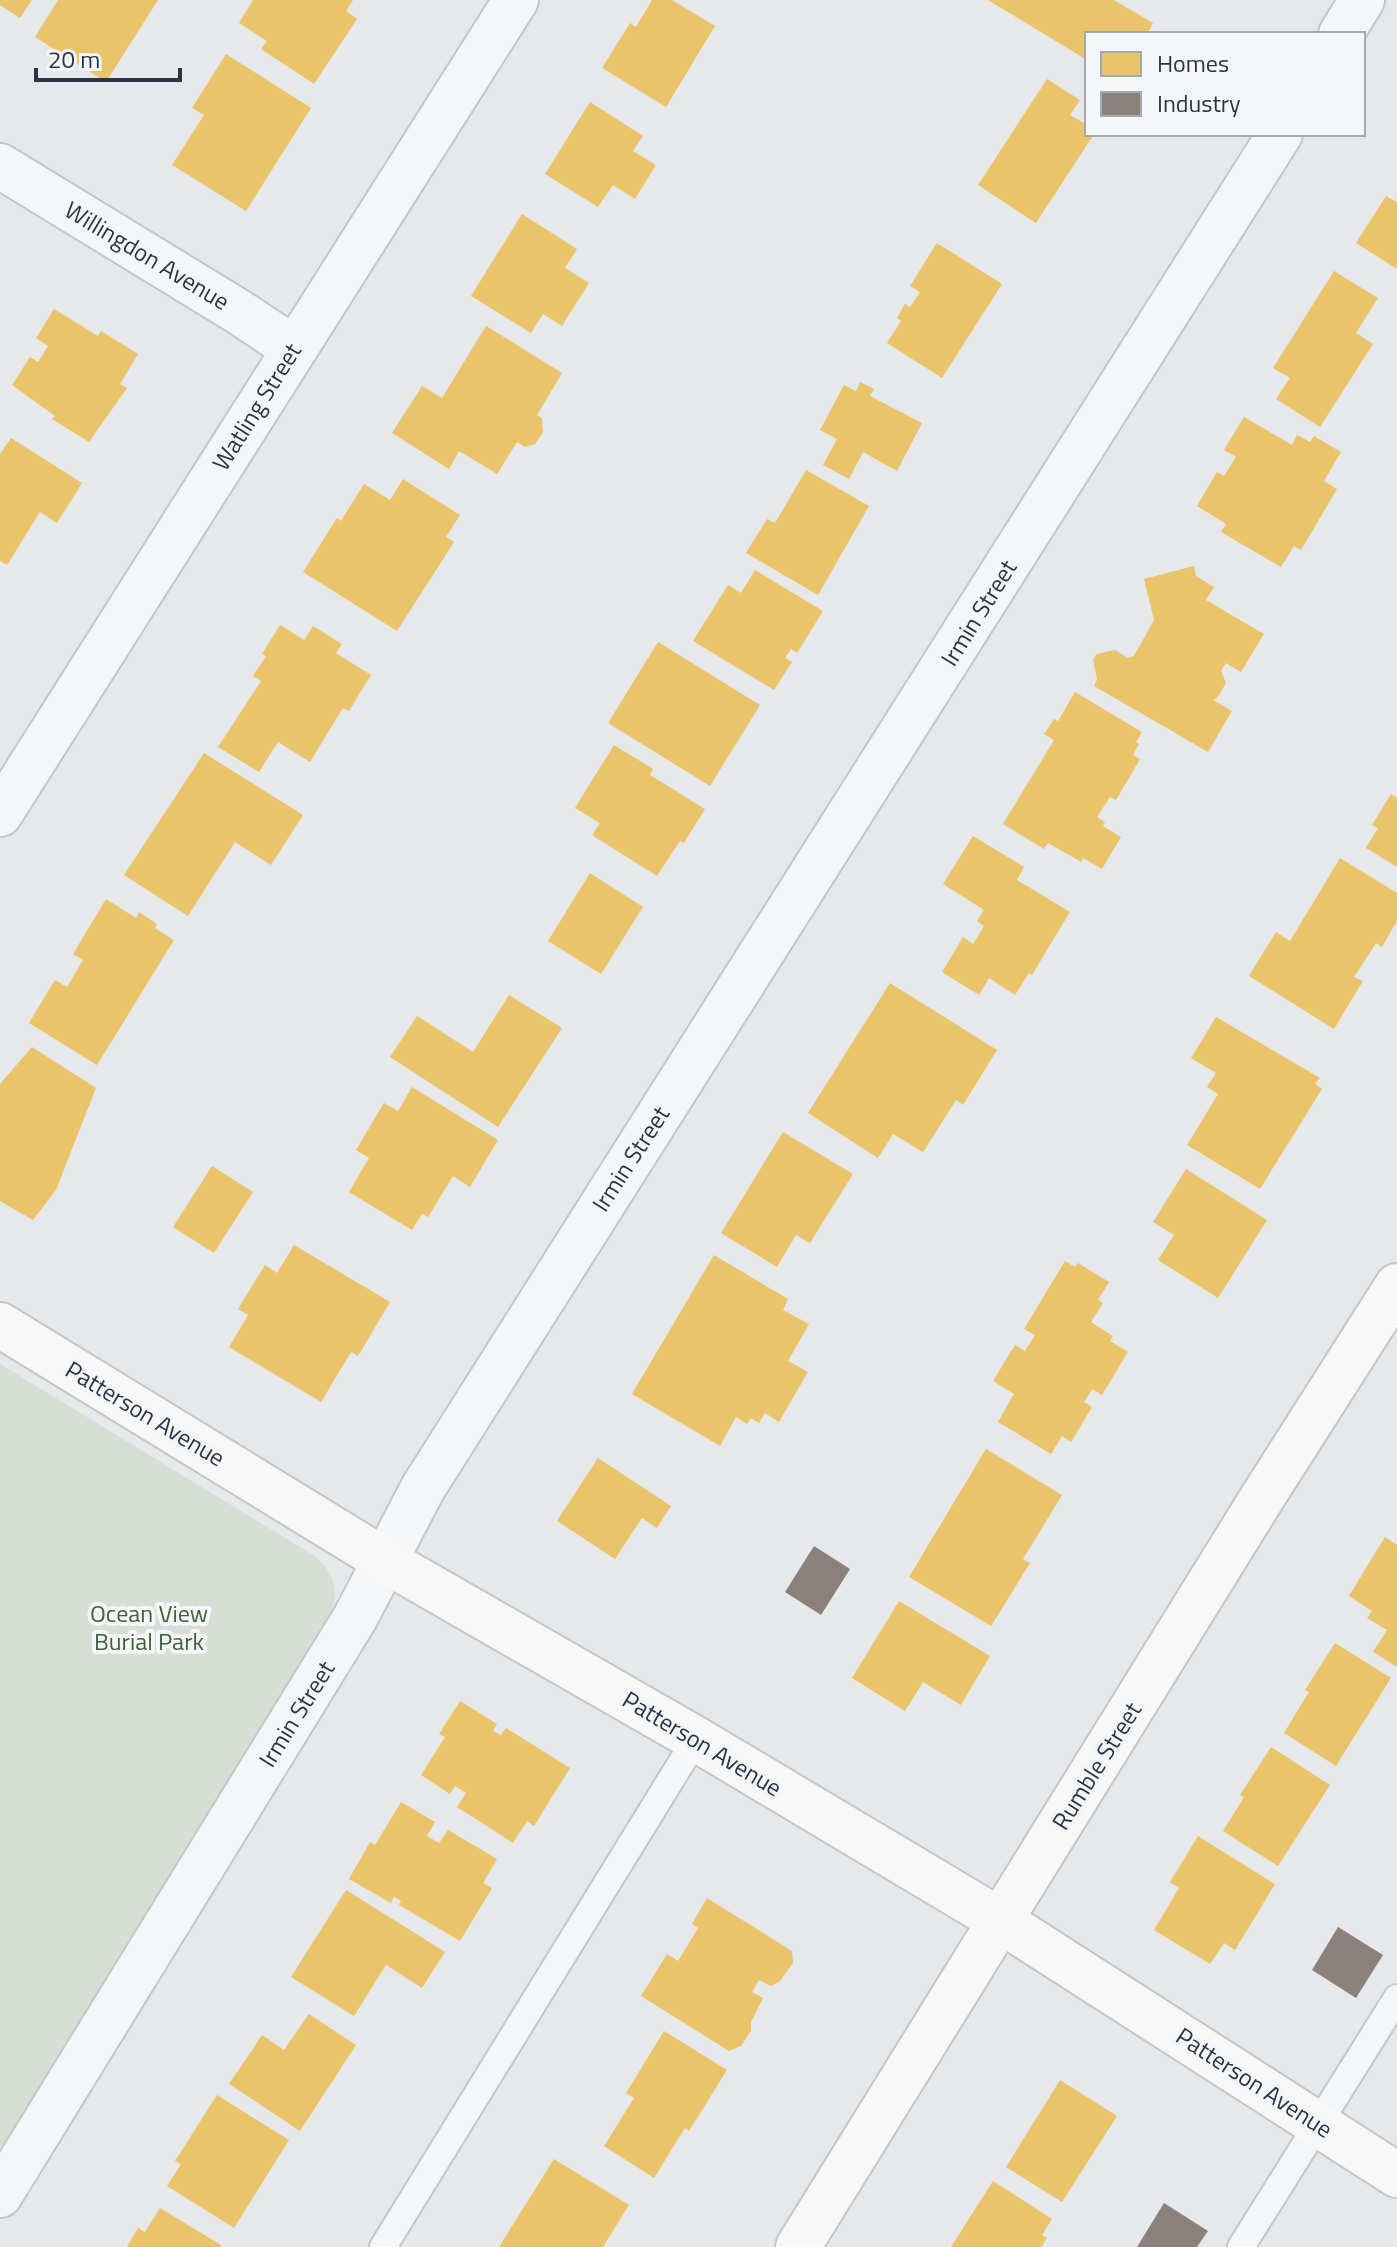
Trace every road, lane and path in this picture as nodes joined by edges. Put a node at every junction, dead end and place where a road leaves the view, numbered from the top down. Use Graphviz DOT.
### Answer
graph roads {
  1 [pos="516,0"];
  2 [pos="1362,0"];
  3 [pos="1342,32"];
  4 [pos="1279,136"];
  5 [pos="0,166"];
  6 [pos="293,348"];
  7 [pos="0,814"];
  8 [pos="1397,1286"];
  9 [pos="0,1325"];
  10 [pos="384,1560"];
  11 [pos="696,1739"];
  12 [pos="1001,1921"];
  13 [pos="1397,1998"];
  14 [pos="1317,2124"];
  15 [pos="1397,2175"];
  16 [pos="0,2195"];
  17 [pos="383,2247"];
  18 [pos="798,2247"];
  19 [pos="1241,2247"];
  1 -- 6 [label="street, Watling Street"];
  2 -- 3 [label="street"];
  4 -- 10 [label="street, Irmin Street"];
  5 -- 6 [label="street, Willingdon Avenue"];
  6 -- 7 [label="street, Watling Street"];
  8 -- 12 [label="street, Rumble Street"];
  9 -- 10 [label="street, Patterson Avenue"];
  10 -- 11 [label="street, Patterson Avenue"];
  10 -- 16 [label="street, Irmin Street"];
  11 -- 12 [label="street, Patterson Avenue"];
  11 -- 17 [label="lane"];
  12 -- 14 [label="street, Patterson Avenue"];
  12 -- 18 [label="street, Rumble Street"];
  13 -- 14 [label="lane"];
  14 -- 15 [label="street, Patterson Avenue"];
  14 -- 19 [label="lane"];
}
